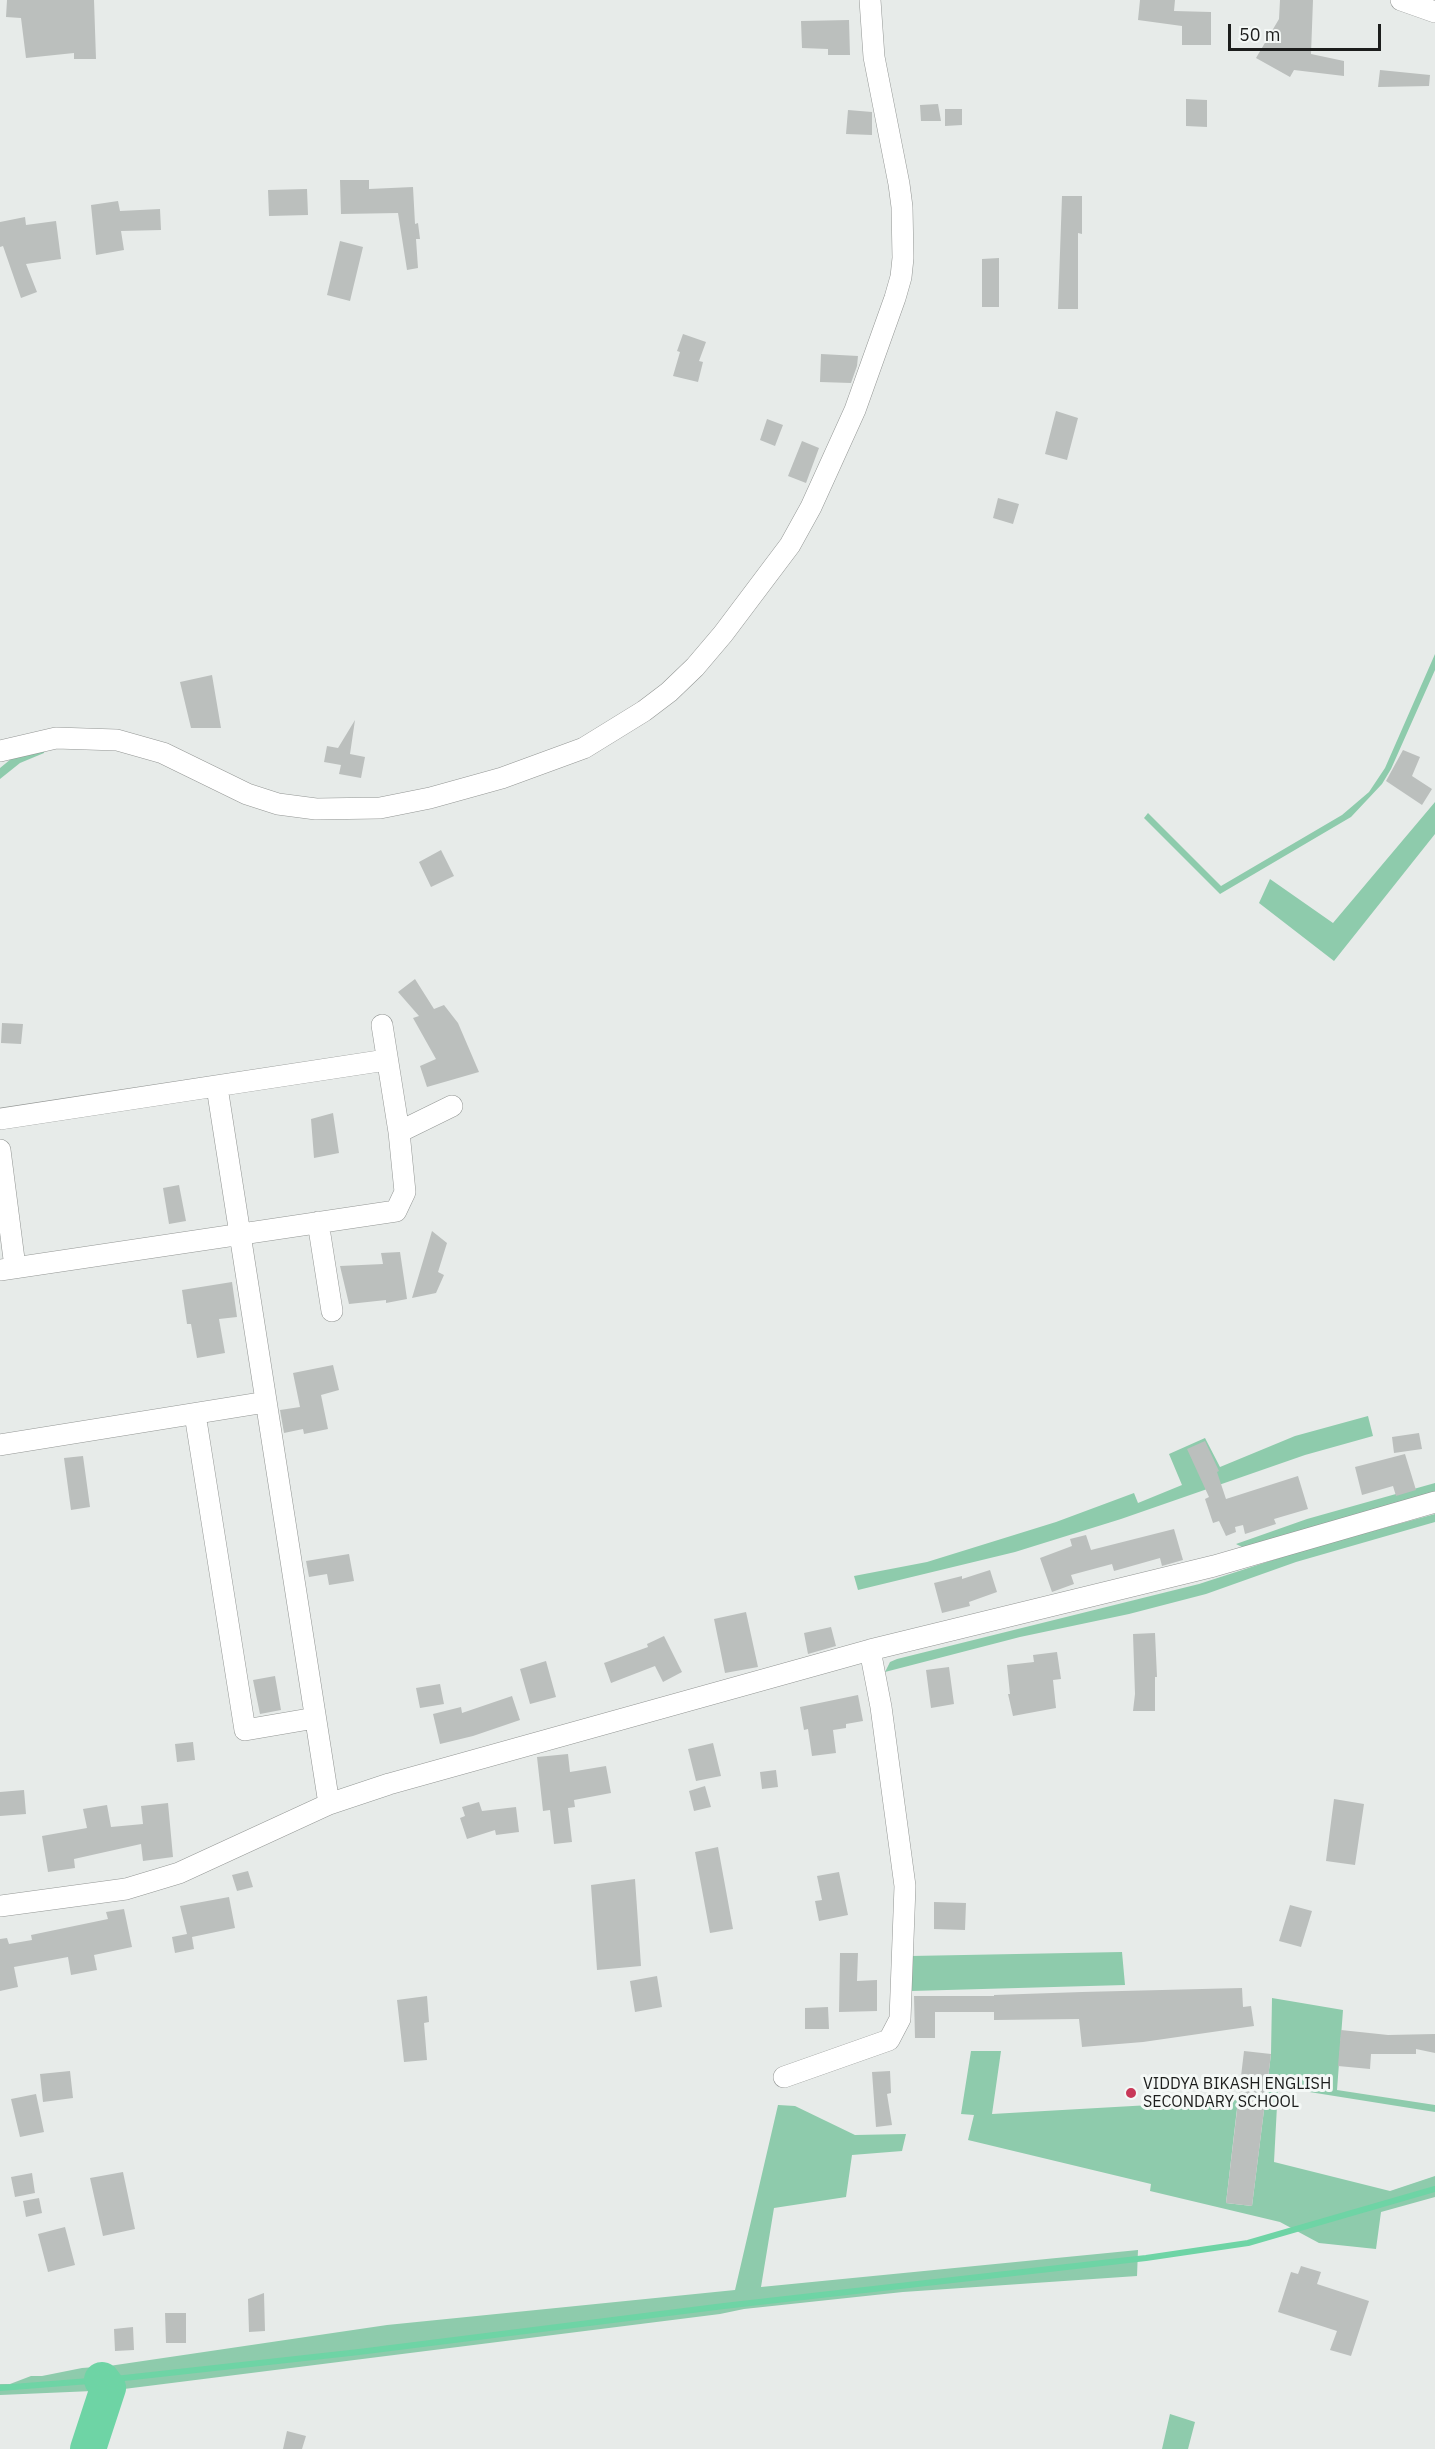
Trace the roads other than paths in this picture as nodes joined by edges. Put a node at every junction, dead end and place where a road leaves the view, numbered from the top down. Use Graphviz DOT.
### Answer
graph roads {
  1 [pos="870,0"];
  2 [pos="1401,0"];
  3 [pos="1431,7"];
  4 [pos="0,751"];
  5 [pos="382,1025"];
  6 [pos="386,1060"];
  7 [pos="217,1088"];
  8 [pos="452,1106"];
  9 [pos="0,1119"];
  10 [pos="399,1132"];
  11 [pos="0,1150"];
  12 [pos="318,1222"];
  13 [pos="239,1235"];
  14 [pos="7,1269"];
  15 [pos="332,1311"];
  16 [pos="266,1402"];
  17 [pos="195,1414"];
  18 [pos="0,1445"];
  19 [pos="1435,1502"];
  20 [pos="870,1650"];
  21 [pos="315,1718"];
  22 [pos="329,1804"];
  23 [pos="0,1906"];
  24 [pos="784,2077"];
  1 -- 4 [label="street"];
  2 -- 3 [label="street"];
  5 -- 6 [label="street"];
  6 -- 7 [label="street"];
  6 -- 10 [label="street"];
  7 -- 9 [label="street"];
  7 -- 13 [label="street"];
  8 -- 10 [label="street"];
  10 -- 12 [label="street"];
  11 -- 14 [label="street"];
  12 -- 13 [label="street"];
  12 -- 15 [label="street"];
  13 -- 14 [label="street"];
  13 -- 16 [label="street"];
  16 -- 17 [label="street"];
  16 -- 21 [label="street"];
  17 -- 18 [label="street"];
  17 -- 21 [label="street"];
  19 -- 20 [label="street"];
  20 -- 22 [label="street"];
  20 -- 24 [label="street"];
  21 -- 22 [label="street"];
  22 -- 23 [label="street"];
}
